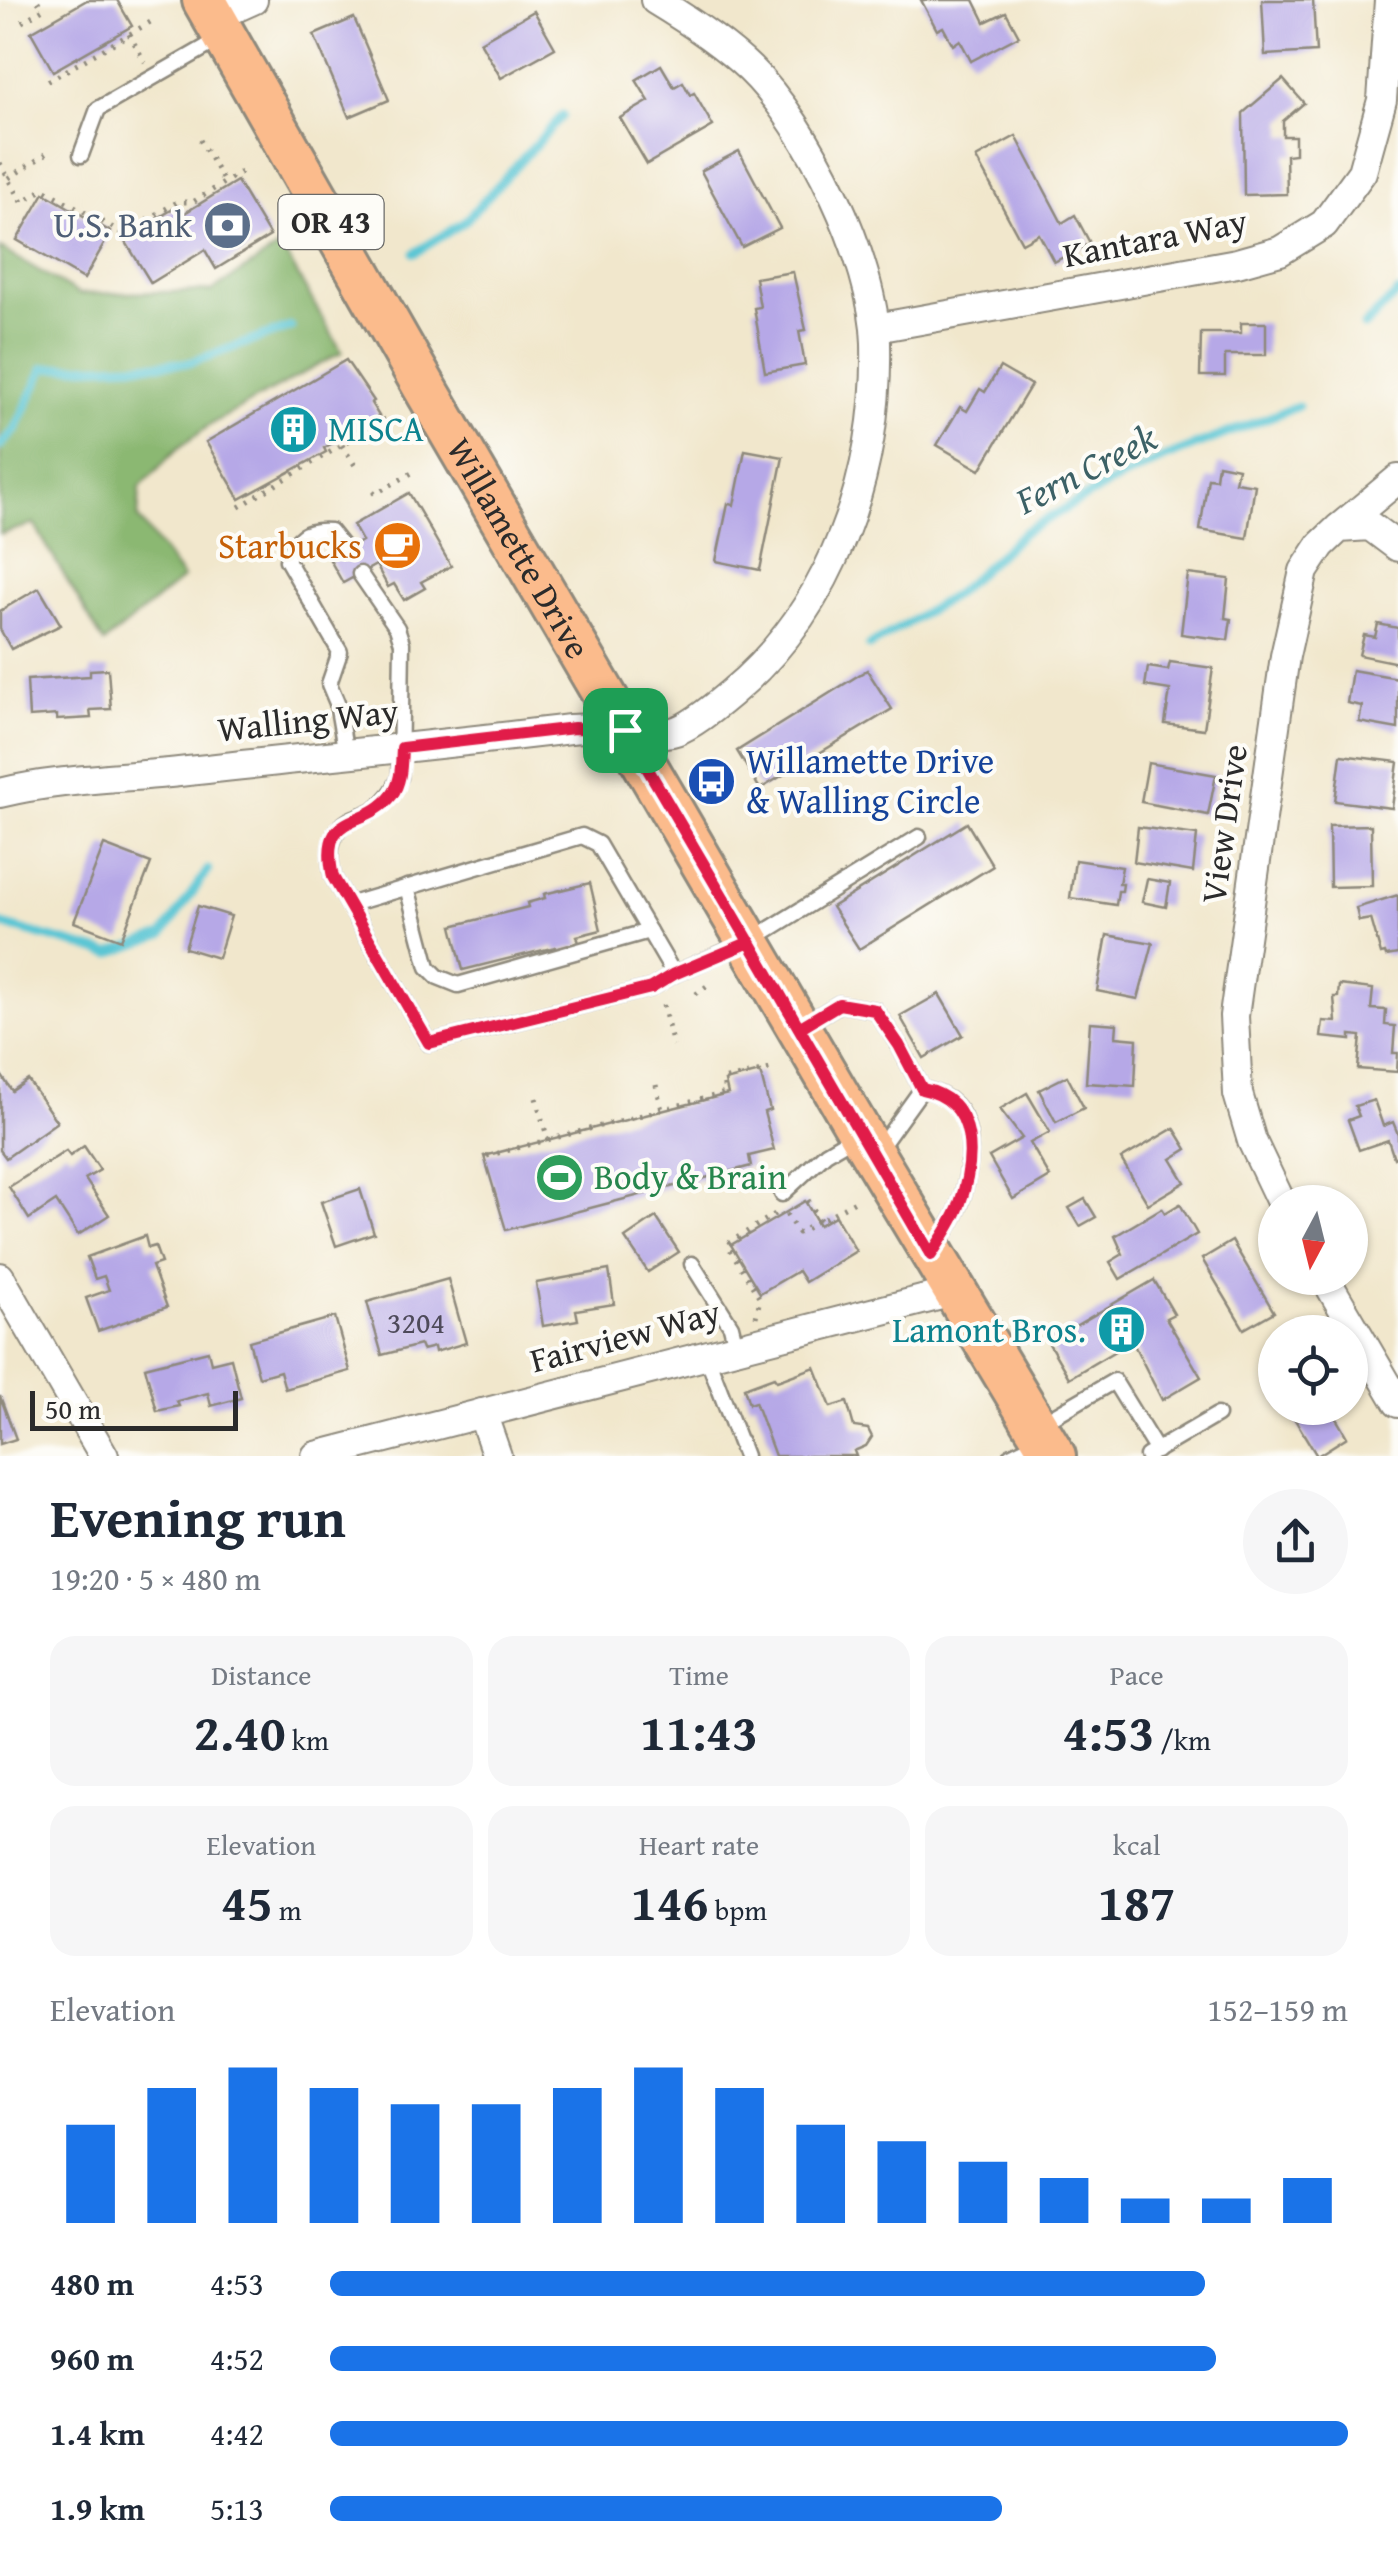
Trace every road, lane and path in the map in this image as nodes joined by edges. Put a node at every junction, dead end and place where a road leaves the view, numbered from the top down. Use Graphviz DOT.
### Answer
graph roads {
  1 [pos="37,0"];
  2 [pos="654,0"];
  3 [pos="1389,0"];
  4 [pos="224,13"];
  5 [pos="154,20"];
  6 [pos="22,22"];
  7 [pos="130,34"];
  8 [pos="142,57"];
  9 [pos="48,81"];
  10 [pos="200,140"];
  11 [pos="46,154"];
  12 [pos="81,155"];
  13 [pos="0,162"];
  14 [pos="246,170"];
  15 [pos="9,178"];
  16 [pos="224,182"];
  17 [pos="876,328"];
  18 [pos="390,416"];
  19 [pos="342,444"];
  20 [pos="356,467"];
  21 [pos="417,470"];
  22 [pos="1398,479"];
  23 [pos="373,492"];
  24 [pos="239,507"];
  25 [pos="1339,528"];
  26 [pos="1398,547"];
  27 [pos="346,551"];
  28 [pos="360,574"];
  29 [pos="625,730"];
  30 [pos="402,748"];
  31 [pos="346,754"];
  32 [pos="0,793"];
  33 [pos="919,837"];
  34 [pos="408,887"];
  35 [pos="351,904"];
  36 [pos="649,932"];
  37 [pos="750,942"];
  38 [pos="674,974"];
  39 [pos="719,977"];
  40 [pos="696,994"];
  41 [pos="663,1005"];
  42 [pos="799,1028"];
  43 [pos="673,1046"];
  44 [pos="774,1068"];
  45 [pos="656,1085"];
  46 [pos="922,1089"];
  47 [pos="536,1098"];
  48 [pos="662,1110"];
  49 [pos="548,1140"];
  50 [pos="867,1145"];
  51 [pos="487,1156"];
  52 [pos="1273,1185"];
  53 [pos="782,1194"];
  54 [pos="808,1200"];
  55 [pos="855,1201"];
  56 [pos="820,1220"];
  57 [pos="931,1255"];
  58 [pos="692,1264"];
  59 [pos="0,1278"];
  60 [pos="953,1292"];
  61 [pos="1334,1295"];
  62 [pos="756,1320"];
  63 [pos="736,1346"];
  64 [pos="706,1354"];
  65 [pos="1398,1403"];
  66 [pos="482,1412"];
  67 [pos="1217,1415"];
  68 [pos="1036,1445"];
  69 [pos="1152,1453"];
  70 [pos="104,1456"];
  71 [pos="316,1456"];
  72 [pos="497,1456"];
  73 [pos="744,1456"];
  1 -- 6 [label="path"];
  2 -- 17 [label="street, Walling Way"];
  3 -- 17 [label="street, Kantara Way"];
  4 -- 12 [label="lane"];
  4 -- 29 [label="main road, Willamette Drive / OR 43"];
  5 -- 7 [label="path"];
  7 -- 8 [label="path"];
  7 -- 9 [label="path"];
  10 -- 16 [label="path"];
  11 -- 15 [label="path"];
  13 -- 15 [label="path"];
  14 -- 16 [label="path"];
  15 -- 16 [label="path"];
  17 -- 29 [label="street, Walling Way"];
  18 -- 19 [label="path"];
  19 -- 20 [label="path"];
  19 -- 24 [label="path"];
  21 -- 23 [label="path"];
  22 -- 25 [label="street, View Drive"];
  25 -- 26 [label="street"];
  25 -- 52 [label="street, View Drive"];
  27 -- 31 [label="lane"];
  28 -- 30 [label="lane"];
  29 -- 30 [label="street, Walling Way"];
  29 -- 37 [label="main road, Willamette Drive / OR 43"];
  30 -- 31 [label="street, Walling Way"];
  30 -- 35 [label="lane"];
  31 -- 32 [label="street, Walling Way"];
  33 -- 37 [label="lane"];
  34 -- 35 [label="lane"];
  34 -- 36 [label="lane"];
  34 -- 36 [label="lane"];
  35 -- 38 [label="lane"];
  36 -- 38 [label="lane"];
  37 -- 38 [label="lane"];
  37 -- 42 [label="main road, Willamette Drive / OR 43"];
  39 -- 40 [label="path"];
  41 -- 43 [label="path"];
  42 -- 46 [label="lane"];
  42 -- 50 [label="main road, Willamette Drive / OR 43"];
  44 -- 48 [label="path"];
  45 -- 48 [label="path"];
  46 -- 50 [label="lane"];
  46 -- 57 [label="lane"];
  47 -- 49 [label="path"];
  48 -- 49 [label="path"];
  49 -- 51 [label="path"];
  50 -- 53 [label="lane"];
  50 -- 57 [label="main road, Willamette Drive / OR 43"];
  54 -- 56 [label="path"];
  55 -- 56 [label="path"];
  56 -- 62 [label="path"];
  57 -- 60 [label="main road, Willamette Drive / OR 43"];
  58 -- 63 [label="lane"];
  59 -- 70 [label="street"];
  60 -- 63 [label="street, Fairview Way"];
  60 -- 68 [label="main road, Willamette Drive / OR 43"];
  61 -- 65 [label="street"];
  63 -- 64 [label="street, Fairview Way"];
  64 -- 66 [label="street, Fairview Way"];
  64 -- 73 [label="lane"];
  66 -- 71 [label="street, Fairview Way"];
  66 -- 72 [label="street"];
  67 -- 69 [label="lane"];
  68 -- 69 [label="lane"];
}
